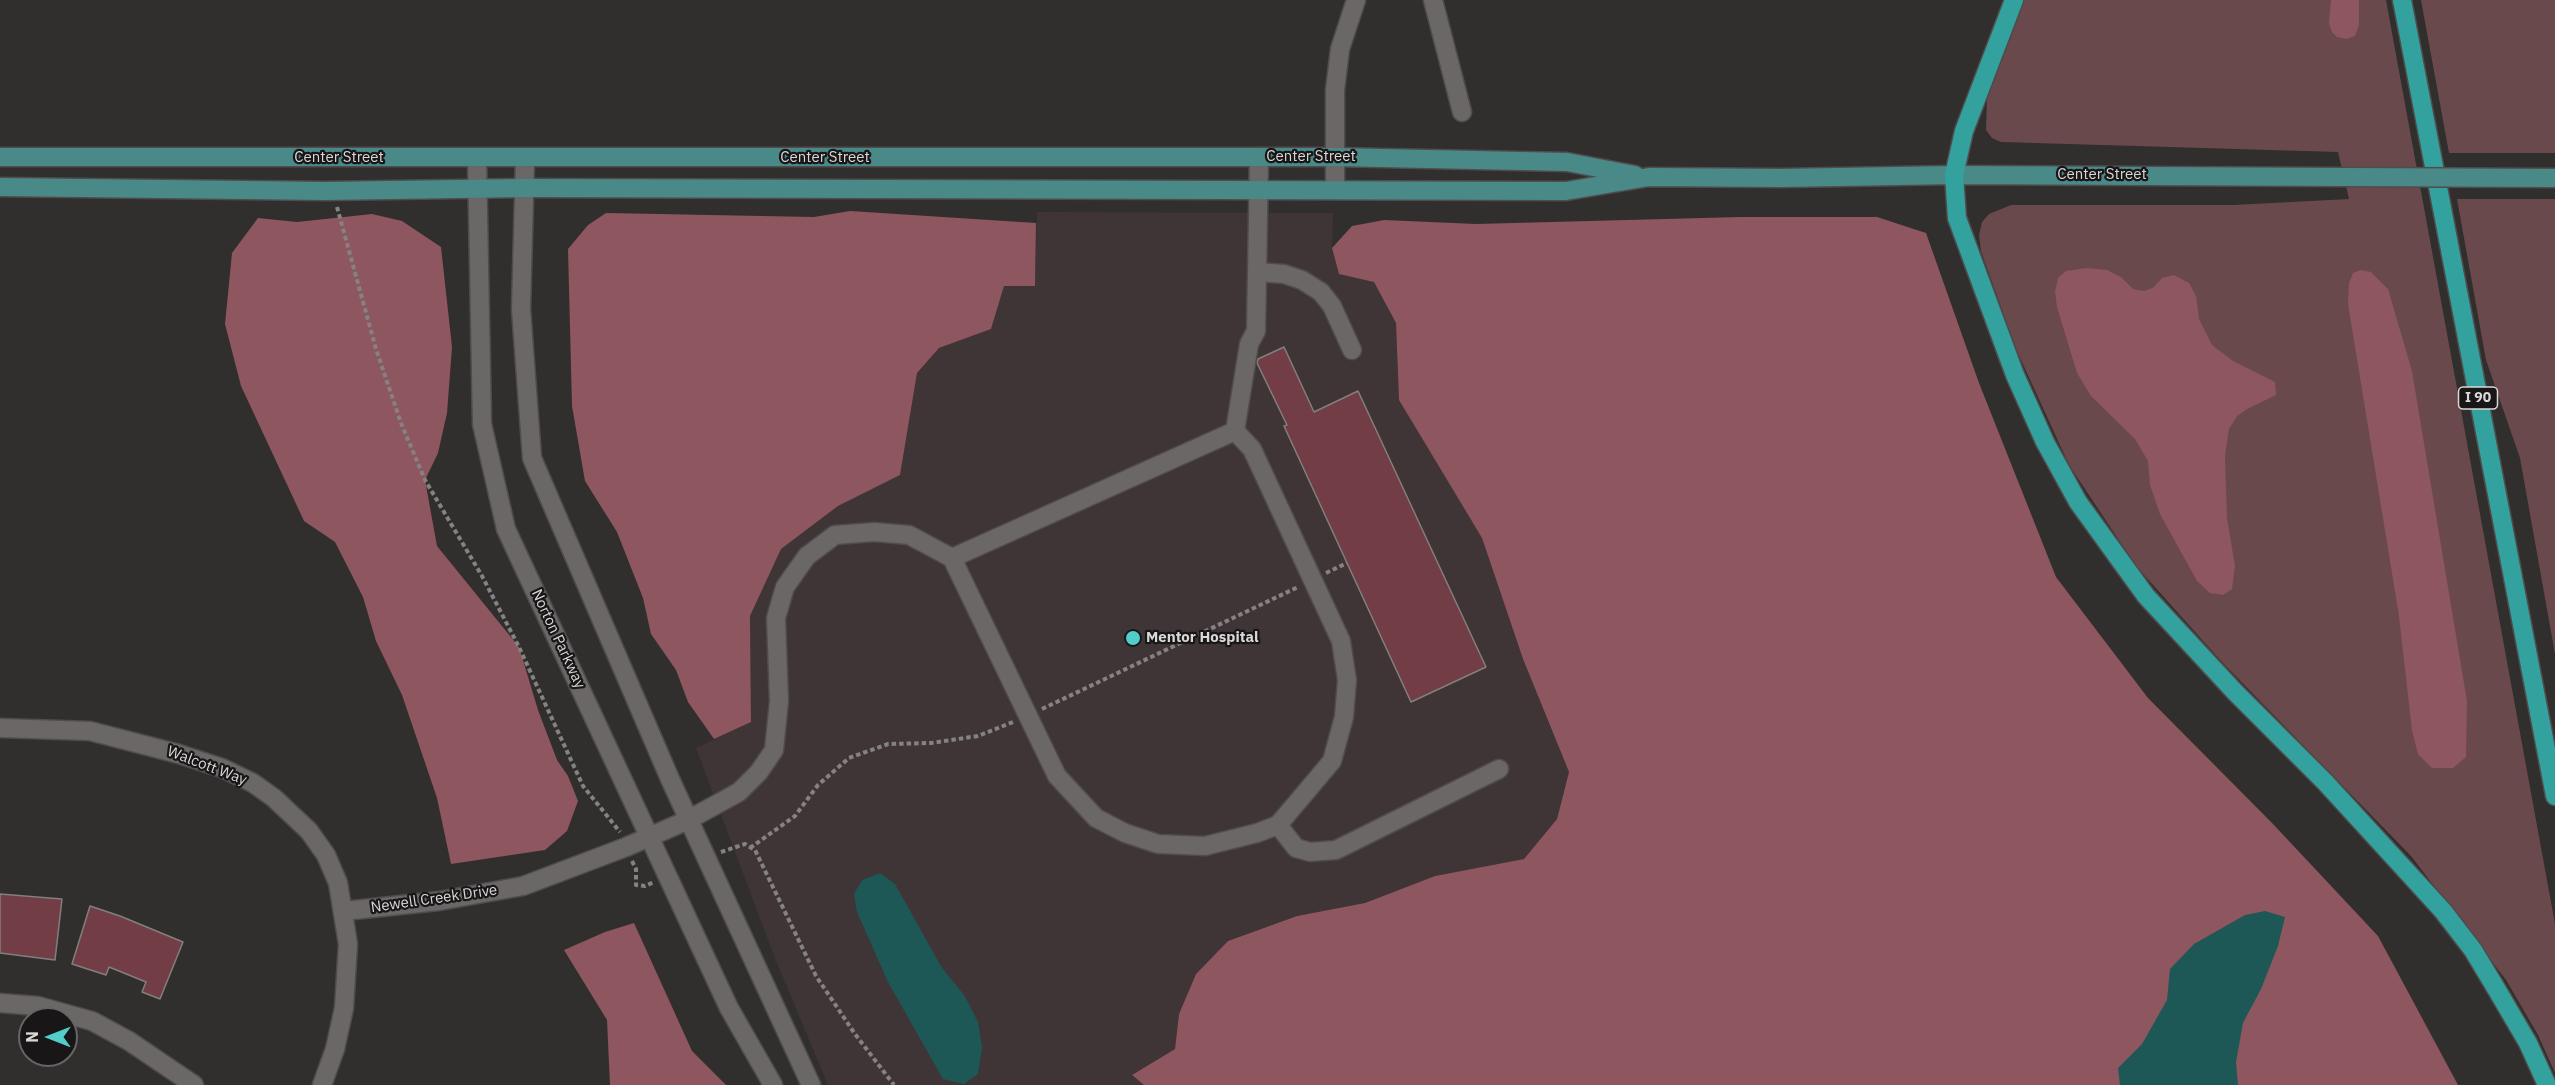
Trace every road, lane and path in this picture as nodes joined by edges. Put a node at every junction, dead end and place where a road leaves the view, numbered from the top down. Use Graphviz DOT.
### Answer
graph roads {
  1 [pos="1356,0"];
  2 [pos="1433,0"];
  3 [pos="2014,0"];
  4 [pos="2402,0"];
  5 [pos="1462,112"];
  6 [pos="0,157"];
  7 [pos="1258,157"];
  8 [pos="1335,157"];
  9 [pos="324,159"];
  10 [pos="477,159"];
  11 [pos="525,159"];
  12 [pos="1954,175"];
  13 [pos="1649,177"];
  14 [pos="2555,178"];
  15 [pos="0,187"];
  16 [pos="524,188"];
  17 [pos="477,189"];
  18 [pos="1258,189"];
  19 [pos="1335,189"];
  20 [pos="325,191"];
  21 [pos="1257,273"];
  22 [pos="1352,350"];
  23 [pos="1235,431"];
  24 [pos="952,558"];
  25 [pos="0,728"];
  26 [pos="1498,769"];
  27 [pos="2555,796"];
  28 [pos="688,820"];
  29 [pos="1278,825"];
  30 [pos="650,836"];
  31 [pos="344,911"];
  32 [pos="0,1003"];
  33 [pos="194,1085"];
  34 [pos="322,1085"];
  35 [pos="773,1085"];
  36 [pos="811,1085"];
  37 [pos="2547,1085"];
  1 -- 8 [label="street"];
  2 -- 5 [label="street"];
  3 -- 12 [label="highway"];
  4 -- 27 [label="highway, I 90"];
  6 -- 9 [label="main road, Center Street"];
  7 -- 8 [label="main road, Center Street"];
  7 -- 11 [label="main road, Center Street"];
  7 -- 18 [label="street"];
  8 -- 13 [label="main road, Center Street"];
  8 -- 19 [label="street"];
  9 -- 10 [label="main road, Center Street"];
  9 -- 20 [label="main road"];
  10 -- 11 [label="main road, Center Street"];
  10 -- 17 [label="street, Norton Parkway"];
  11 -- 16 [label="street"];
  12 -- 13 [label="main road, Center Street"];
  12 -- 14 [label="main road, Center Street, bridge"];
  12 -- 37 [label="highway"];
  13 -- 19 [label="main road, Center Street"];
  15 -- 20 [label="main road, Center Street"];
  16 -- 17 [label="main road, Center Street"];
  16 -- 18 [label="main road, Center Street"];
  16 -- 28 [label="street"];
  17 -- 20 [label="main road, Center Street"];
  17 -- 30 [label="street, Norton Parkway"];
  18 -- 19 [label="main road, Center Street"];
  18 -- 21 [label="street"];
  21 -- 22 [label="street"];
  21 -- 23 [label="street"];
  23 -- 24 [label="street"];
  23 -- 29 [label="street"];
  24 -- 28 [label="street, Newell Creek Drive"];
  24 -- 29 [label="street"];
  25 -- 31 [label="street, Walcott Way"];
  26 -- 29 [label="street"];
  28 -- 30 [label="street, Newell Creek Drive"];
  28 -- 36 [label="street"];
  30 -- 31 [label="street, Newell Creek Drive"];
  30 -- 35 [label="street, Norton Parkway"];
  31 -- 34 [label="street"];
  32 -- 33 [label="street"];
}
